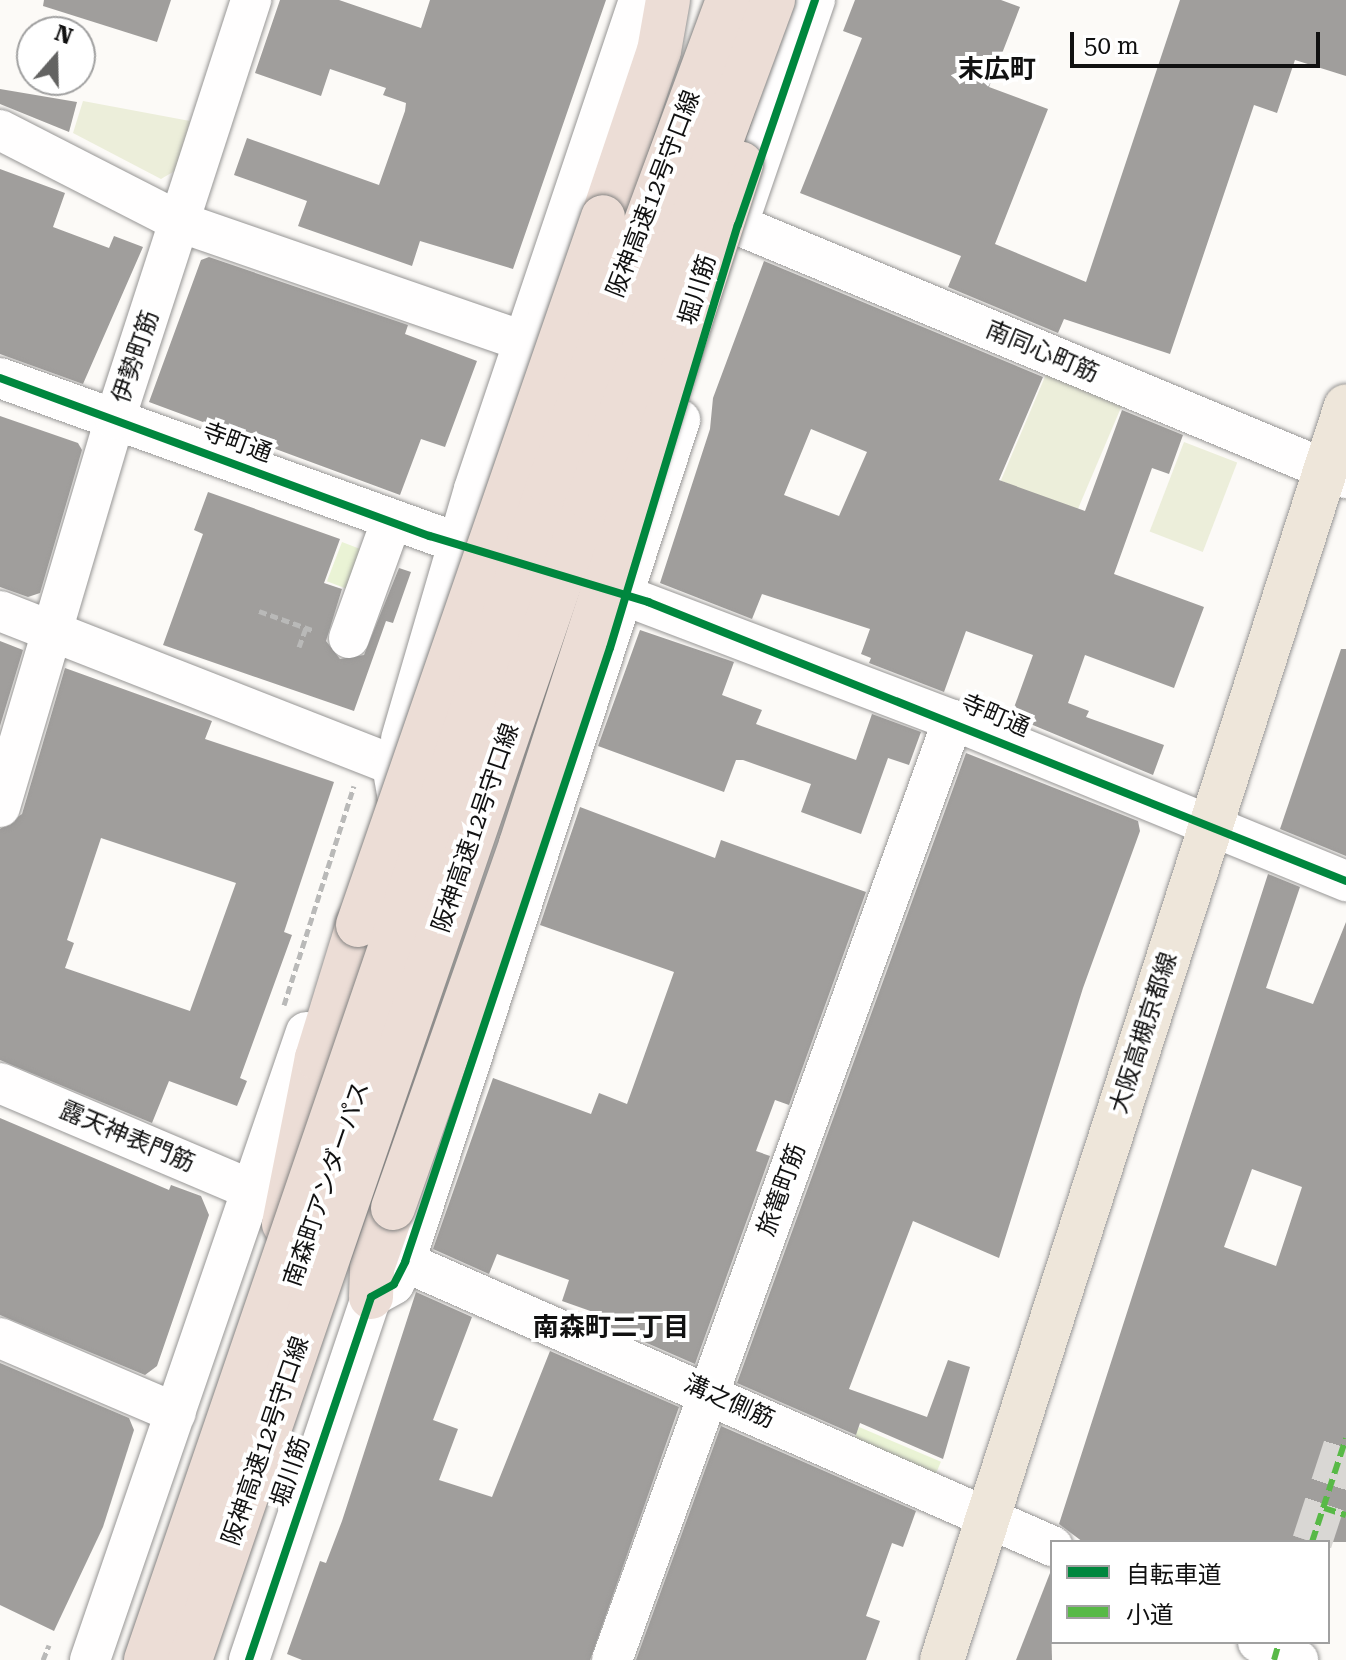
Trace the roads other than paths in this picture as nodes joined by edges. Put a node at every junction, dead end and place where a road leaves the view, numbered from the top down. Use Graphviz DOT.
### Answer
graph roads {
  1 [pos="251,0"];
  2 [pos="639,0"];
  3 [pos="668,0"];
  4 [pos="683,0"];
  5 [pos="728,0"];
  6 [pos="743,0"];
  7 [pos="773,0"];
  8 [pos="799,0"];
  9 [pos="815,0"];
  10 [pos="659,51"];
  11 [pos="0,130"];
  12 [pos="182,223"];
  13 [pos="738,225"];
  14 [pos="523,341"];
  15 [pos="0,378"];
  16 [pos="1346,406"];
  17 [pos="115,419"];
  18 [pos="1335,473"];
  19 [pos="391,522"];
  20 [pos="460,545"];
  21 [pos="538,568"];
  22 [pos="627,595"];
  23 [pos="0,611"];
  24 [pos="53,632"];
  25 [pos="335,636"];
  26 [pos="953,720"];
  27 [pos="378,760"];
  28 [pos="0,807"];
  29 [pos="1210,828"];
  30 [pos="1346,881"];
  31 [pos="417,922"];
  32 [pos="0,1083"];
  33 [pos="255,1191"];
  34 [pos="405,1262"];
  35 [pos="281,1270"];
  36 [pos="371,1297"];
  37 [pos="0,1338"];
  38 [pos="710,1394"];
  39 [pos="176,1413"];
  40 [pos="241,1438"];
  41 [pos="990,1515"];
  42 [pos="1050,1545"];
  43 [pos="1262,1644"];
  44 [pos="90,1660"];
  45 [pos="146,1660"];
  46 [pos="190,1660"];
  47 [pos="249,1660"];
  48 [pos="612,1660"];
  49 [pos="942,1660"];
  50 [pos="1298,1660"];
  1 -- 12 [label="street, 伊勢町筋"];
  2 -- 14 [label="street"];
  3 -- 10 [label="highway"];
  4 -- 10 [label="street"];
  5 -- 35 [label="highway, 阪神高速12号守口線, bridge"];
  6 -- 21 [label="street, 南森町アンダーパス"];
  7 -- 46 [label="highway, 阪神高速12号守口線, bridge"];
  8 -- 36 [label="highway, bridge"];
  9 -- 13 [label="street, 堀川筋"];
  10 -- 35 [label="highway, bridge"];
  11 -- 12 [label="street"];
  12 -- 14 [label="street"];
  12 -- 17 [label="street, 伊勢町筋"];
  13 -- 18 [label="street, 南同心町筋"];
  13 -- 22 [label="street, 堀川筋"];
  14 -- 20 [label="street"];
  15 -- 17 [label="street, 寺町通"];
  16 -- 18 [label="main road, 大阪高槻京都線"];
  17 -- 19 [label="street, 寺町通"];
  17 -- 24 [label="street, 伊勢町筋"];
  18 -- 29 [label="main road, 大阪高槻京都線"];
  19 -- 20 [label="street, 寺町通"];
  19 -- 25 [label="street"];
  20 -- 21 [label="street, 寺町通"];
  20 -- 27 [label="street"];
  21 -- 22 [label="street, 寺町通"];
  21 -- 31 [label="street, 南森町アンダーパス"];
  22 -- 26 [label="street, 寺町通"];
  22 -- 34 [label="street, 堀川筋"];
  23 -- 24 [label="street"];
  24 -- 27 [label="street"];
  24 -- 28 [label="street, 伊勢町筋"];
  26 -- 29 [label="street, 寺町通"];
  26 -- 38 [label="street, 旅篭町筋"];
  27 -- 31 [label="street"];
  27 -- 33 [label="street"];
  29 -- 30 [label="street, 寺町通"];
  29 -- 41 [label="main road, 大阪高槻京都線"];
  31 -- 40 [label="street, 南森町アンダーパス"];
  32 -- 33 [label="street, 露天神表門筋"];
  33 -- 39 [label="street"];
  34 -- 36 [label="street"];
  34 -- 38 [label="street, 溝之側筋"];
  35 -- 45 [label="highway, 阪神高速12号守口線, bridge"];
  36 -- 47 [label="street, 堀川筋"];
  37 -- 39 [label="street"];
  38 -- 41 [label="street, 溝之側筋"];
  38 -- 48 [label="street, 旅篭町筋"];
  39 -- 44 [label="street"];
  41 -- 42 [label="street, 溝之側筋"];
  41 -- 49 [label="main road, 大阪高槻京都線"];
  43 -- 50 [label="street"];
}
